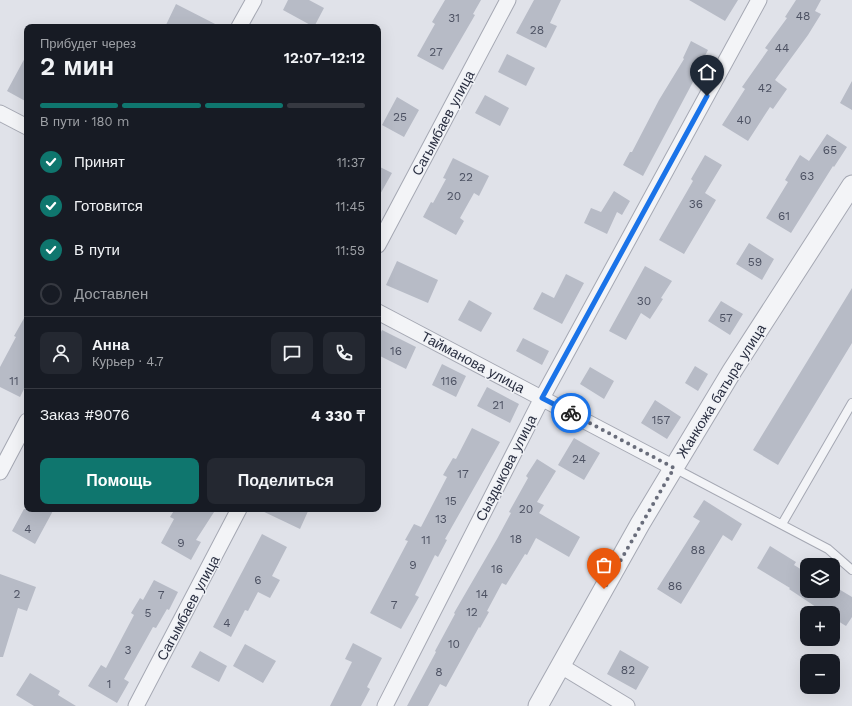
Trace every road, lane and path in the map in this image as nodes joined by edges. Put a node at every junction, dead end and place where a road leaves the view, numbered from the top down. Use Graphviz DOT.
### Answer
graph roads {
  1 [pos="254,0"];
  2 [pos="508,0"];
  3 [pos="759,0"];
  4 [pos="241,24"];
  5 [pos="0,113"];
  6 [pos="24,125"];
  7 [pos="852,185"];
  8 [pos="381,239"];
  9 [pos="381,314"];
  10 [pos="542,398"];
  11 [pos="852,403"];
  12 [pos="24,427"];
  13 [pos="674,468"];
  14 [pos="0,472"];
  15 [pos="237,512"];
  16 [pos="782,524"];
  17 [pos="852,570"];
  18 [pos="561,666"];
  19 [pos="136,706"];
  20 [pos="385,706"];
  21 [pos="538,706"];
  22 [pos="627,706"];
  1 -- 4 [label="street"];
  2 -- 8 [label="street, Сагымбаев улица"];
  3 -- 10 [label="street, Сыздыкова улица"];
  5 -- 6 [label="street"];
  7 -- 13 [label="street, Жанкожа батыра улица"];
  9 -- 10 [label="street, Тайманова улица"];
  10 -- 13 [label="street, Тайманова улица"];
  10 -- 20 [label="street, Сыздыкова улица"];
  11 -- 16 [label="lane"];
  12 -- 14 [label="street"];
  13 -- 16 [label="lane"];
  13 -- 18 [label="street, Жанкожа батыра улица"];
  15 -- 19 [label="street, Сагымбаев улица"];
  16 -- 17 [label="lane"];
  18 -- 21 [label="street, Жанкожа батыра улица"];
  18 -- 22 [label="street"];
}
